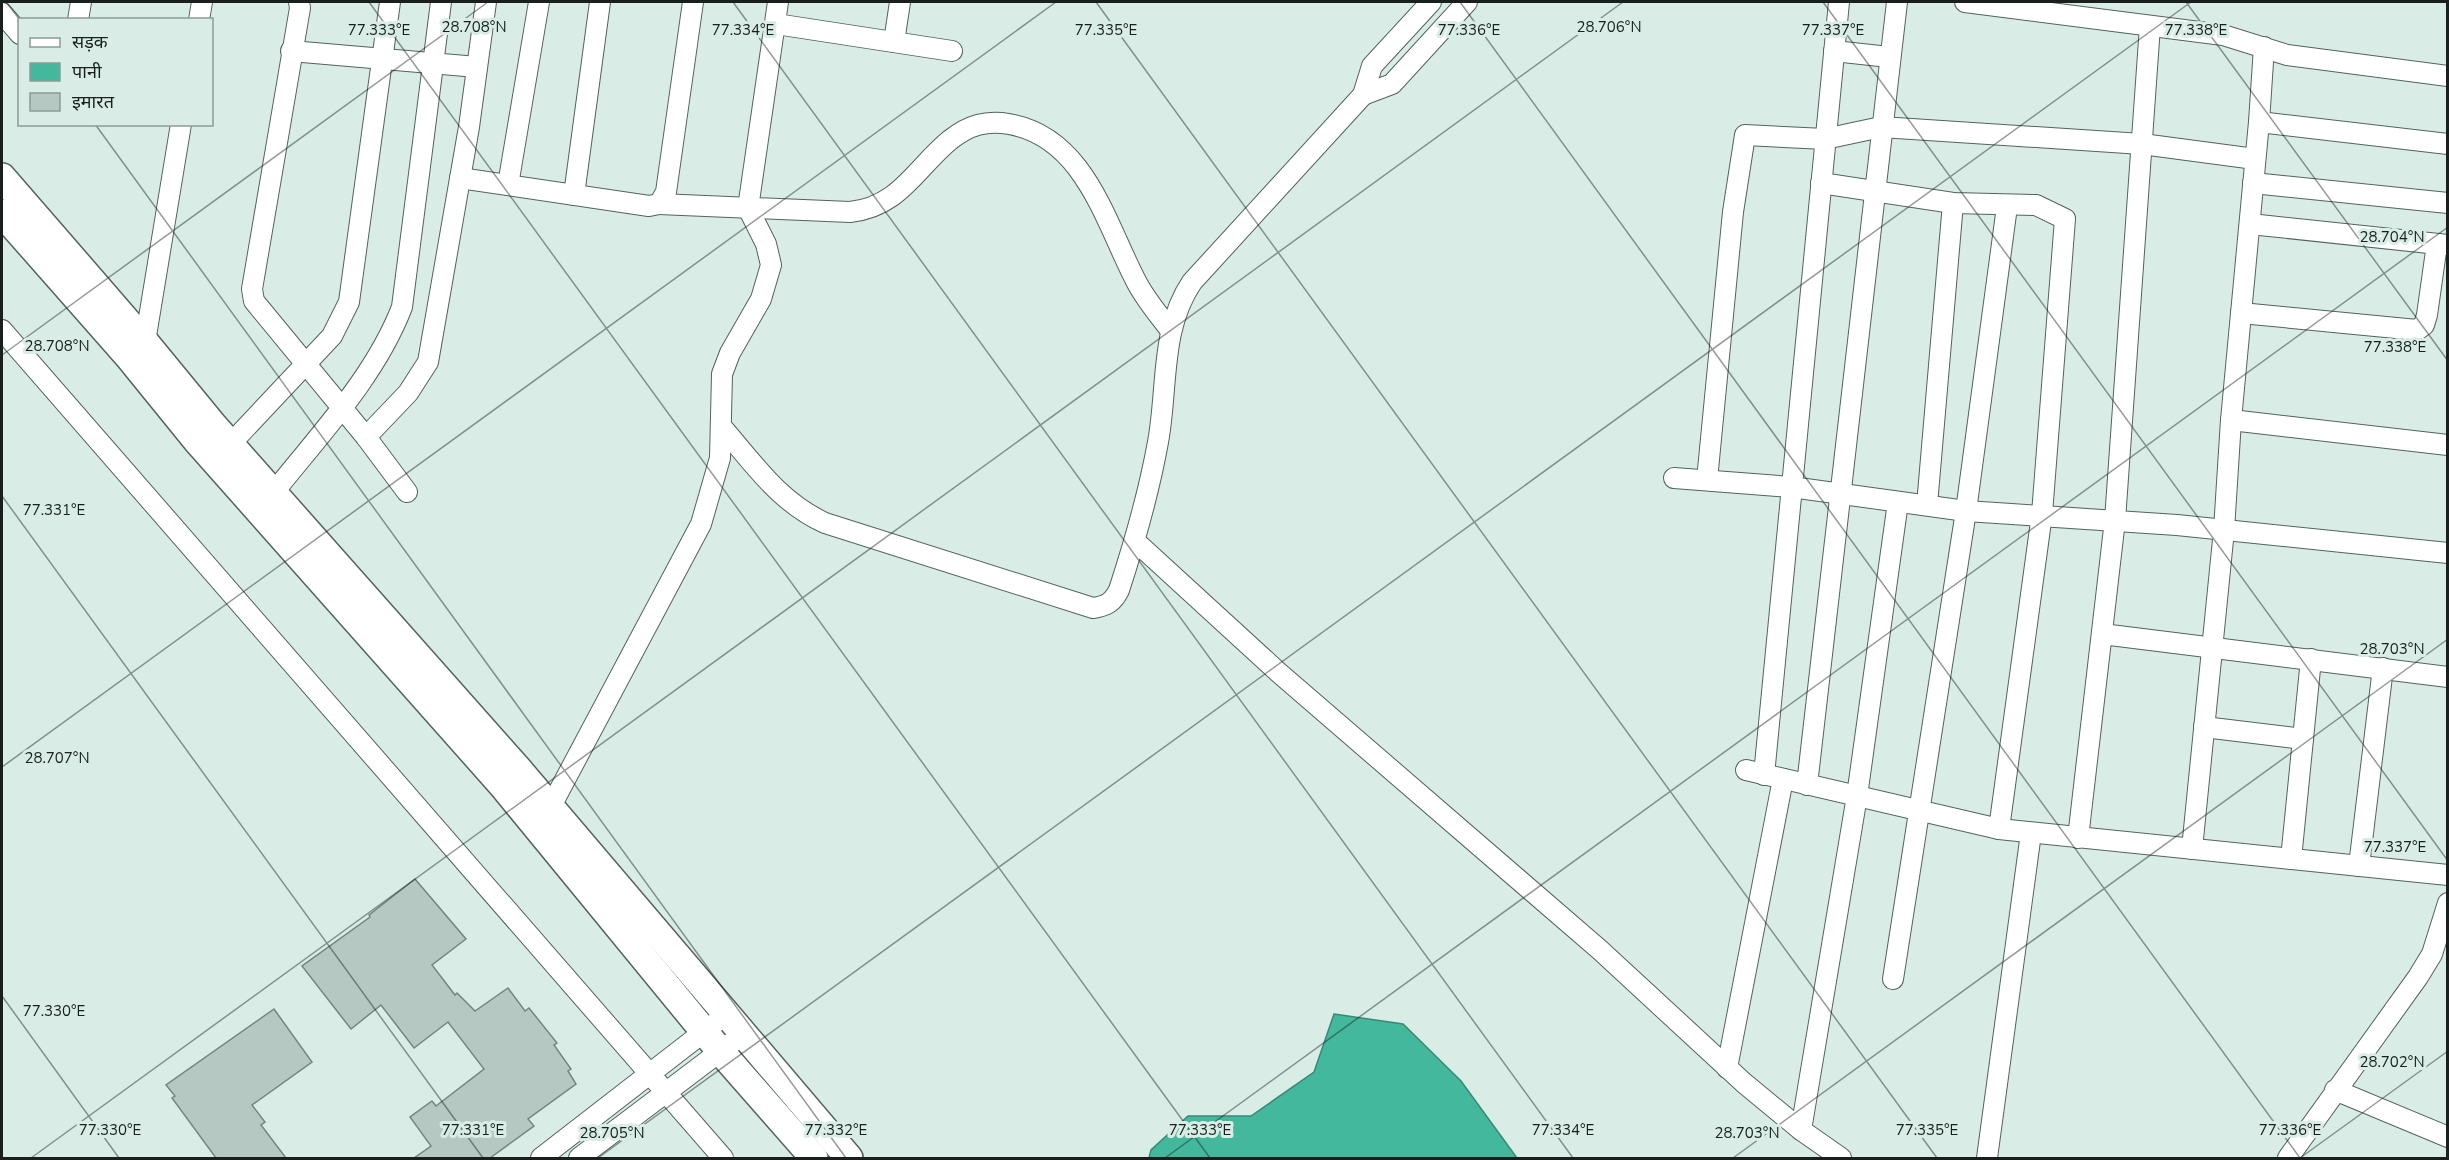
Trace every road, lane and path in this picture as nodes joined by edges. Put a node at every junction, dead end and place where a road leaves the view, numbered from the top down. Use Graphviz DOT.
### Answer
graph roads {
  1 [pos="12,2"];
  2 [pos="81,2"];
  3 [pos="202,2"];
  4 [pos="298,2"];
  5 [pos="390,2"];
  6 [pos="441,2"];
  7 [pos="486,2"];
  8 [pos="539,2"];
  9 [pos="600,2"];
  10 [pos="693,2"];
  11 [pos="778,2"];
  12 [pos="900,2"];
  13 [pos="1431,2"];
  14 [pos="1467,2"];
  15 [pos="1839,2"];
  16 [pos="1897,2"];
  17 [pos="1965,2"];
  18 [pos="2080,9"];
  19 [pos="78,18"];
  20 [pos="199,18"];
  21 [pos="10,23"];
  22 [pos="776,24"];
  23 [pos="2150,26"];
  24 [pos="894,42"];
  25 [pos="2264,47"];
  26 [pos="291,51"];
  27 [pos="952,51"];
  28 [pos="1834,51"];
  29 [pos="382,57"];
  30 [pos="1889,57"];
  31 [pos="432,63"];
  32 [pos="477,67"];
  33 [pos="2448,76"];
  34 [pos="1364,95"];
  35 [pos="2259,122"];
  36 [pos="180,126"];
  37 [pos="1881,127"];
  38 [pos="1826,138"];
  39 [pos="2142,144"];
  40 [pos="2448,144"];
  41 [pos="2255,159"];
  42 [pos="2,177"];
  43 [pos="460,178"];
  44 [pos="1821,183"];
  45 [pos="2253,183"];
  46 [pos="508,185"];
  47 [pos="1874,190"];
  48 [pos="574,195"];
  49 [pos="2448,203"];
  50 [pos="660,204"];
  51 [pos="1953,204"];
  52 [pos="748,208"];
  53 [pos="2,213"];
  54 [pos="2006,214"];
  55 [pos="2250,224"];
  56 [pos="2442,244"];
  57 [pos="2241,313"];
  58 [pos="1171,332"];
  59 [pos="4,339"];
  60 [pos="145,342"];
  61 [pos="305,366"];
  62 [pos="340,408"];
  63 [pos="2231,420"];
  64 [pos="721,426"];
  65 [pos="366,437"];
  66 [pos="2448,445"];
  67 [pos="223,453"];
  68 [pos="1674,478"];
  69 [pos="1707,480"];
  70 [pos="1791,487"];
  71 [pos="274,492"];
  72 [pos="406,492"];
  73 [pos="1841,494"];
  74 [pos="1898,502"];
  75 [pos="1927,505"];
  76 [pos="1966,511"];
  77 [pos="2042,514"];
  78 [pos="2115,520"];
  79 [pos="2224,530"];
  80 [pos="1135,541"];
  81 [pos="2448,553"];
  82 [pos="2102,634"];
  83 [pos="2212,647"];
  84 [pos="2311,659"];
  85 [pos="2383,668"];
  86 [pos="2448,677"];
  87 [pos="2204,727"];
  88 [pos="2303,739"];
  89 [pos="1783,779"];
  90 [pos="1807,784"];
  91 [pos="1857,796"];
  92 [pos="550,808"];
  93 [pos="1921,811"];
  94 [pos="1999,829"];
  95 [pos="2031,832"];
  96 [pos="2078,838"];
  97 [pos="2192,849"];
  98 [pos="2291,859"];
  99 [pos="2359,866"];
  100 [pos="2448,875"];
  101 [pos="2448,903"];
  102 [pos="1893,979"];
  103 [pos="734,1025"];
  104 [pos="713,1042"];
  105 [pos="1727,1068"];
  106 [pos="650,1075"];
  107 [pos="2335,1090"];
  108 [pos="665,1091"];
  109 [pos="1801,1130"];
  110 [pos="2448,1137"];
  111 [pos="541,1158"];
  112 [pos="579,1158"];
  113 [pos="723,1158"];
  114 [pos="814,1158"];
  115 [pos="849,1158"];
  116 [pos="1841,1158"];
  117 [pos="1987,1158"];
  118 [pos="2288,1158"];
  1 -- 21 [label="street"];
  2 -- 19 [label="street"];
  3 -- 20 [label="street"];
  4 -- 26 [label="street"];
  5 -- 29 [label="street"];
  6 -- 31 [label="street"];
  7 -- 32 [label="street"];
  8 -- 46 [label="street"];
  9 -- 48 [label="street"];
  10 -- 50 [label="street"];
  11 -- 22 [label="street"];
  12 -- 24 [label="street"];
  13 -- 34 [label="street"];
  14 -- 34 [label="street"];
  15 -- 28 [label="street"];
  16 -- 30 [label="street"];
  17 -- 18 [label="street"];
  18 -- 23 [label="street"];
  22 -- 24 [label="street"];
  22 -- 52 [label="street"];
  23 -- 25 [label="street"];
  23 -- 39 [label="street"];
  24 -- 27 [label="street"];
  25 -- 33 [label="street"];
  25 -- 35 [label="street"];
  26 -- 29 [label="street"];
  26 -- 61 [label="street"];
  28 -- 30 [label="street"];
  28 -- 38 [label="street"];
  29 -- 31 [label="street"];
  29 -- 61 [label="street"];
  30 -- 37 [label="street"];
  31 -- 32 [label="street"];
  31 -- 62 [label="street"];
  32 -- 43 [label="street"];
  34 -- 58 [label="street"];
  35 -- 40 [label="street"];
  35 -- 41 [label="street"];
  36 -- 60 [label="street"];
  37 -- 38 [label="street"];
  37 -- 39 [label="street"];
  37 -- 47 [label="street"];
  38 -- 44 [label="street"];
  38 -- 69 [label="street"];
  39 -- 41 [label="street"];
  39 -- 78 [label="street"];
  41 -- 45 [label="street"];
  42 -- 60 [label="main road"];
  43 -- 46 [label="street"];
  43 -- 65 [label="street"];
  44 -- 47 [label="street"];
  44 -- 70 [label="street"];
  45 -- 49 [label="street"];
  45 -- 55 [label="street"];
  46 -- 48 [label="street"];
  47 -- 51 [label="street"];
  47 -- 73 [label="street"];
  48 -- 50 [label="street"];
  50 -- 52 [label="street"];
  51 -- 75 [label="street"];
  51 -- 77 [label="street"];
  52 -- 58 [label="street"];
  52 -- 64 [label="street"];
  53 -- 67 [label="main road"];
  54 -- 76 [label="street"];
  55 -- 56 [label="street"];
  55 -- 57 [label="street"];
  56 -- 57 [label="street"];
  57 -- 63 [label="street"];
  58 -- 80 [label="street"];
  59 -- 106 [label="street"];
  60 -- 67 [label="main road"];
  61 -- 62 [label="street"];
  61 -- 67 [label="street"];
  62 -- 65 [label="street"];
  62 -- 71 [label="street"];
  63 -- 66 [label="street"];
  63 -- 79 [label="street"];
  64 -- 80 [label="street"];
  64 -- 92 [label="street"];
  65 -- 72 [label="street"];
  67 -- 71 [label="main road"];
  67 -- 104 [label="main road"];
  68 -- 69 [label="street"];
  69 -- 70 [label="street"];
  70 -- 73 [label="street"];
  70 -- 89 [label="street"];
  71 -- 92 [label="main road"];
  73 -- 74 [label="street"];
  73 -- 90 [label="street"];
  74 -- 75 [label="street"];
  74 -- 91 [label="street"];
  75 -- 76 [label="street"];
  76 -- 77 [label="street"];
  76 -- 93 [label="street"];
  77 -- 78 [label="street"];
  77 -- 94 [label="street"];
  78 -- 79 [label="street"];
  78 -- 82 [label="street"];
  79 -- 81 [label="street"];
  79 -- 83 [label="street"];
  80 -- 105 [label="street"];
  82 -- 83 [label="street"];
  82 -- 96 [label="street"];
  83 -- 84 [label="street"];
  83 -- 87 [label="street"];
  84 -- 85 [label="street"];
  84 -- 88 [label="street"];
  85 -- 86 [label="street"];
  85 -- 99 [label="street"];
  87 -- 88 [label="street"];
  87 -- 97 [label="street"];
  88 -- 98 [label="street"];
  89 -- 90 [label="street"];
  89 -- 105 [label="street"];
  90 -- 91 [label="street"];
  91 -- 93 [label="street"];
  91 -- 109 [label="street"];
  92 -- 103 [label="main road"];
  93 -- 94 [label="street"];
  93 -- 102 [label="street"];
  94 -- 95 [label="street"];
  95 -- 96 [label="street"];
  95 -- 117 [label="street"];
  96 -- 97 [label="street"];
  97 -- 98 [label="street"];
  98 -- 99 [label="street"];
  99 -- 100 [label="street"];
  101 -- 107 [label="street"];
  103 -- 104 [label="street"];
  103 -- 104 [label="street"];
  103 -- 115 [label="main road"];
  104 -- 106 [label="street"];
  104 -- 108 [label="street"];
  104 -- 114 [label="main road"];
  105 -- 109 [label="street"];
  106 -- 108 [label="street"];
  106 -- 111 [label="street"];
  107 -- 110 [label="street"];
  107 -- 118 [label="street"];
  108 -- 112 [label="street"];
  108 -- 113 [label="street"];
  109 -- 116 [label="street"];
}
